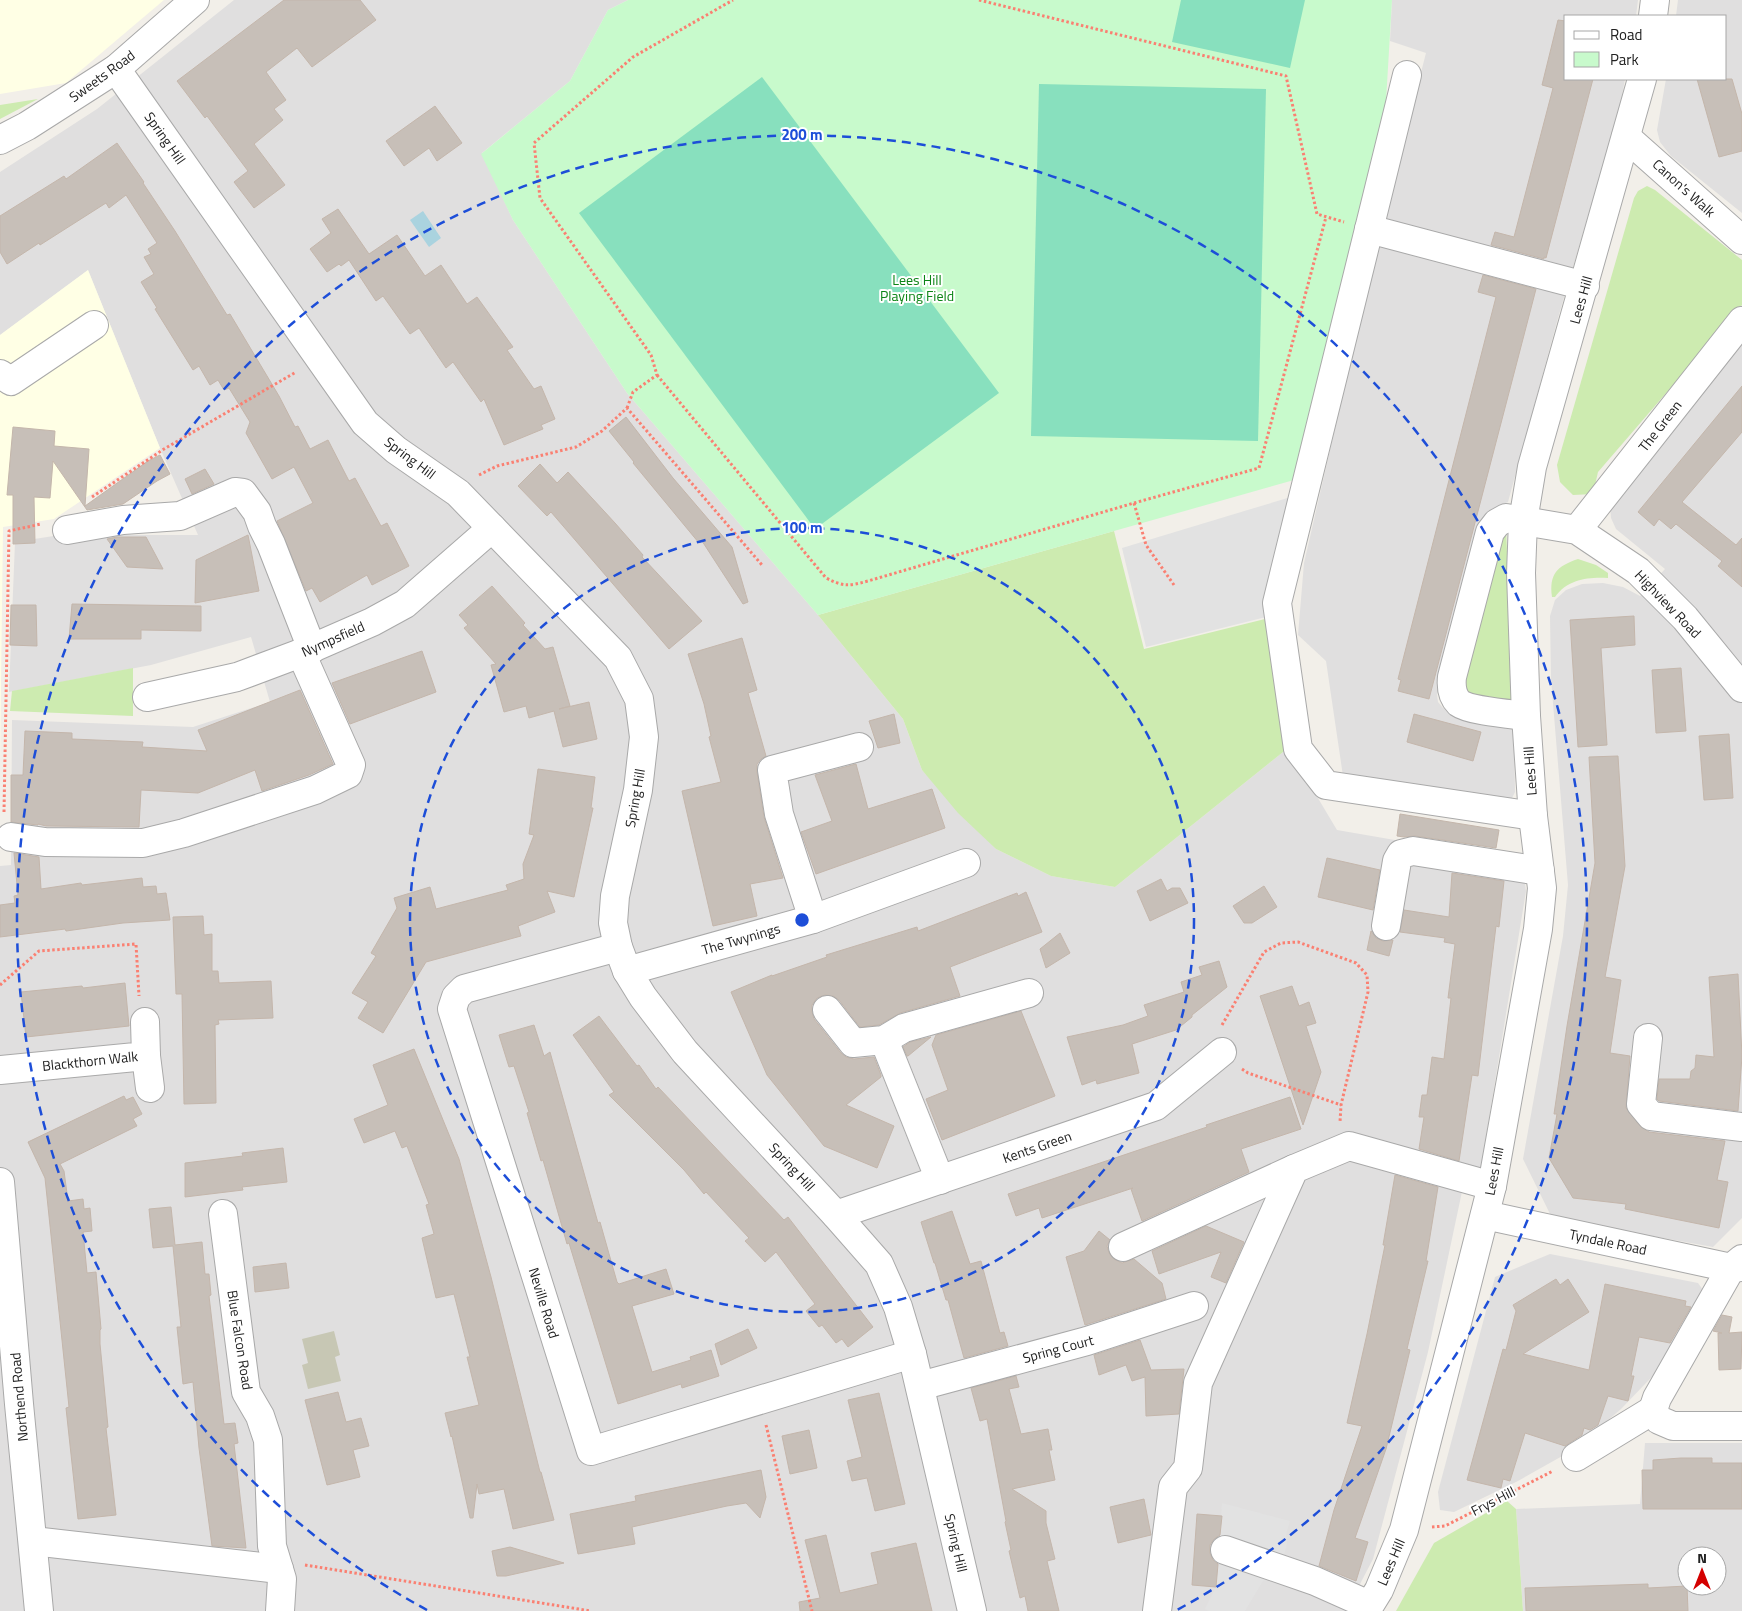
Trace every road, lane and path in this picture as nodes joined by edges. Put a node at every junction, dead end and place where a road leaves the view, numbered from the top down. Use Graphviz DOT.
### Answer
graph roads {
  1 [pos="195,0"];
  2 [pos="733,0"];
  3 [pos="979,0"];
  4 [pos="1656,0"];
  5 [pos="1653,15"];
  6 [pos="116,69"];
  7 [pos="1407,75"];
  8 [pos="1642,80"];
  9 [pos="1626,136"];
  10 [pos="0,140"];
  11 [pos="1326,217"];
  12 [pos="1369,229"];
  13 [pos="1742,240"];
  14 [pos="1585,286"];
  15 [pos="1742,321"];
  16 [pos="94,325"];
  17 [pos="320,358"];
  18 [pos="0,374"];
  19 [pos="657,374"];
  20 [pos="627,408"];
  21 [pos="458,493"];
  22 [pos="86,500"];
  23 [pos="1134,503"];
  24 [pos="1523,521"];
  25 [pos="56,527"];
  26 [pos="492,528"];
  27 [pos="1577,530"];
  28 [pos="762,565"];
  29 [pos="1174,585"];
  30 [pos="307,651"];
  31 [pos="1742,688"];
  32 [pos="147,697"];
  33 [pos="1526,716"];
  34 [pos="859,747"];
  35 [pos="1533,816"];
  36 [pos="7,828"];
  37 [pos="966,863"];
  38 [pos="1540,871"];
  39 [pos="813,919"];
  40 [pos="1386,926"];
  41 [pos="622,959"];
  42 [pos="0,985"];
  43 [pos="1029,993"];
  44 [pos="827,1010"];
  45 [pos="145,1022"];
  46 [pos="1648,1038"];
  47 [pos="884,1040"];
  48 [pos="1222,1052"];
  49 [pos="146,1056"];
  50 [pos="0,1070"];
  51 [pos="150,1088"];
  52 [pos="1341,1106"];
  53 [pos="1742,1127"];
  54 [pos="1349,1146"];
  55 [pos="1294,1169"];
  56 [pos="940,1180"];
  57 [pos="0,1182"];
  58 [pos="1492,1186"];
  59 [pos="223,1214"];
  60 [pos="836,1215"];
  61 [pos="1485,1215"];
  62 [pos="1124,1246"];
  63 [pos="4,1262"];
  64 [pos="1738,1265"];
  65 [pos="1194,1306"];
  66 [pos="912,1354"];
  67 [pos="920,1386"];
  68 [pos="760,1400"];
  69 [pos="10,1402"];
  70 [pos="1655,1404"];
  71 [pos="1742,1426"];
  72 [pos="1576,1457"];
  73 [pos="1404,1530"];
  74 [pos="33,1541"];
  75 [pos="1225,1550"];
  76 [pos="278,1565"];
  77 [pos="1368,1608"];
  78 [pos="39,1611"];
  79 [pos="280,1611"];
  80 [pos="590,1611"];
  81 [pos="812,1611"];
  82 [pos="972,1611"];
  83 [pos="1157,1611"];
  1 -- 6 [label="street, Sweets Road"];
  2 -- 19 [label="path"];
  3 -- 11 [label="path"];
  4 -- 5 [label="street"];
  6 -- 10 [label="street, Sweets Road"];
  6 -- 17 [label="street, Spring Hill"];
  7 -- 12 [label="street"];
  8 -- 9 [label="street, Lees Hill"];
  9 -- 13 [label="street, Canon's Walk"];
  9 -- 14 [label="street, Lees Hill"];
  11 -- 12 [label="path"];
  11 -- 23 [label="path"];
  12 -- 14 [label="street"];
  12 -- 35 [label="street"];
  14 -- 24 [label="street, Lees Hill"];
  15 -- 27 [label="street, The Green"];
  16 -- 18 [label="street"];
  17 -- 21 [label="street, Spring Hill"];
  17 -- 22 [label="path"];
  19 -- 20 [label="path"];
  19 -- 23 [label="path"];
  20 -- 21 [label="path"];
  20 -- 28 [label="path"];
  21 -- 26 [label="street, Spring Hill"];
  23 -- 29 [label="path"];
  24 -- 27 [label="street, Highview Road"];
  24 -- 33 [label="street, Lees Hill"];
  24 -- 33 [label="street"];
  25 -- 30 [label="street"];
  25 -- 36 [label="path"];
  26 -- 30 [label="street, Nympsfield"];
  26 -- 41 [label="street, Spring Hill"];
  27 -- 31 [label="street, Highview Road"];
  30 -- 32 [label="street, Nympsfield"];
  30 -- 36 [label="street"];
  33 -- 35 [label="street, Lees Hill"];
  34 -- 39 [label="street"];
  35 -- 38 [label="street, Lees Hill"];
  37 -- 39 [label="street, The Twynings"];
  38 -- 40 [label="street"];
  38 -- 58 [label="street, Lees Hill"];
  39 -- 41 [label="street, The Twynings"];
  41 -- 60 [label="street, Spring Hill"];
  41 -- 68 [label="street, Neville Road"];
  42 -- 45 [label="path"];
  43 -- 47 [label="street"];
  44 -- 47 [label="street"];
  45 -- 49 [label="street, Blackthorn Walk"];
  46 -- 53 [label="street"];
  47 -- 56 [label="street"];
  48 -- 52 [label="path"];
  48 -- 52 [label="path"];
  48 -- 56 [label="street, Kents Green"];
  49 -- 50 [label="street, Blackthorn Walk"];
  49 -- 51 [label="street"];
  52 -- 54 [label="path"];
  54 -- 55 [label="street"];
  54 -- 58 [label="street"];
  55 -- 62 [label="street"];
  55 -- 83 [label="street"];
  56 -- 60 [label="street, Kents Green"];
  57 -- 63 [label="street, Northend Road"];
  58 -- 61 [label="street, Lees Hill"];
  59 -- 76 [label="street, Blue Falcon Road"];
  60 -- 66 [label="street, Spring Hill"];
  61 -- 64 [label="street, Tyndale Road"];
  61 -- 73 [label="street, Lees Hill"];
  63 -- 69 [label="street, Northend Road"];
  64 -- 70 [label="street"];
  65 -- 67 [label="street, Spring Court"];
  66 -- 67 [label="street, Spring Hill"];
  66 -- 68 [label="street, Neville Road"];
  67 -- 82 [label="street, Spring Hill"];
  68 -- 81 [label="path"];
  69 -- 74 [label="street, Northend Road"];
  70 -- 71 [label="street"];
  70 -- 72 [label="street"];
  72 -- 73 [label="path, Frys Hill"];
  73 -- 77 [label="street, Lees Hill"];
  74 -- 76 [label="street"];
  74 -- 78 [label="street, Northend Road"];
  75 -- 77 [label="street"];
  76 -- 79 [label="street, Blue Falcon Road"];
  76 -- 80 [label="path"];
}
